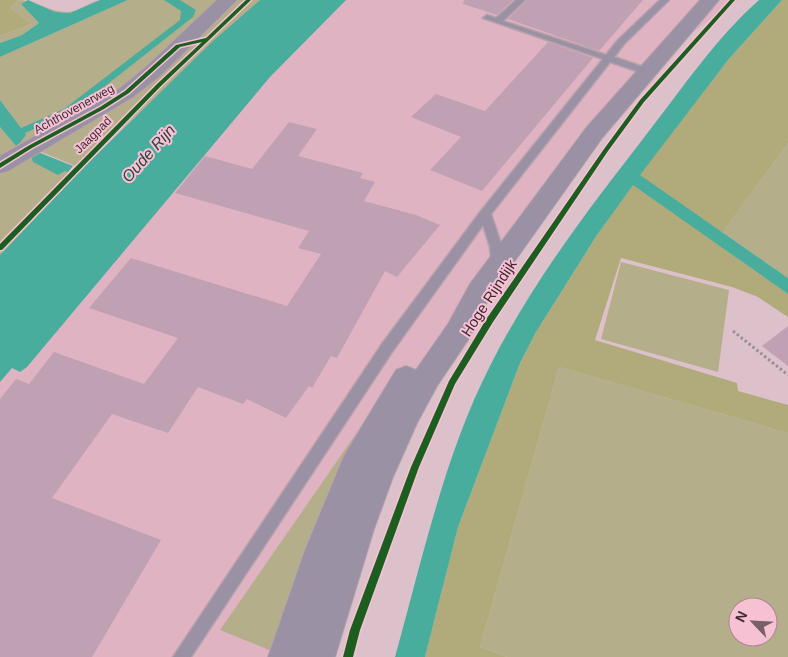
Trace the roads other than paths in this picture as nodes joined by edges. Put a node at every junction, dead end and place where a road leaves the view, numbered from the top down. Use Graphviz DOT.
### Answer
graph roads {
  1 [pos="228,0"];
  2 [pos="521,0"];
  3 [pos="665,0"];
  4 [pos="710,0"];
  5 [pos="487,18"];
  6 [pos="498,21"];
  7 [pos="610,58"];
  8 [pos="646,71"];
  9 [pos="0,166"];
  10 [pos="485,214"];
  11 [pos="488,279"];
  12 [pos="181,657"];
  13 [pos="287,657"];
  14 [pos="316,657"];
  1 -- 9 [label="street, Achthovenerweg"];
  2 -- 6 [label="lane"];
  3 -- 7 [label="lane"];
  4 -- 8 [label="street, Hoge Rijndijk"];
  5 -- 6 [label="lane"];
  6 -- 7 [label="lane"];
  7 -- 8 [label="lane"];
  7 -- 10 [label="lane"];
  8 -- 11 [label="street, Hoge Rijndijk"];
  10 -- 11 [label="lane"];
  10 -- 12 [label="lane"];
  11 -- 13 [label="street, Hoge Rijndijk"];
  11 -- 14 [label="street, Hoge Rijndijk"];
}
